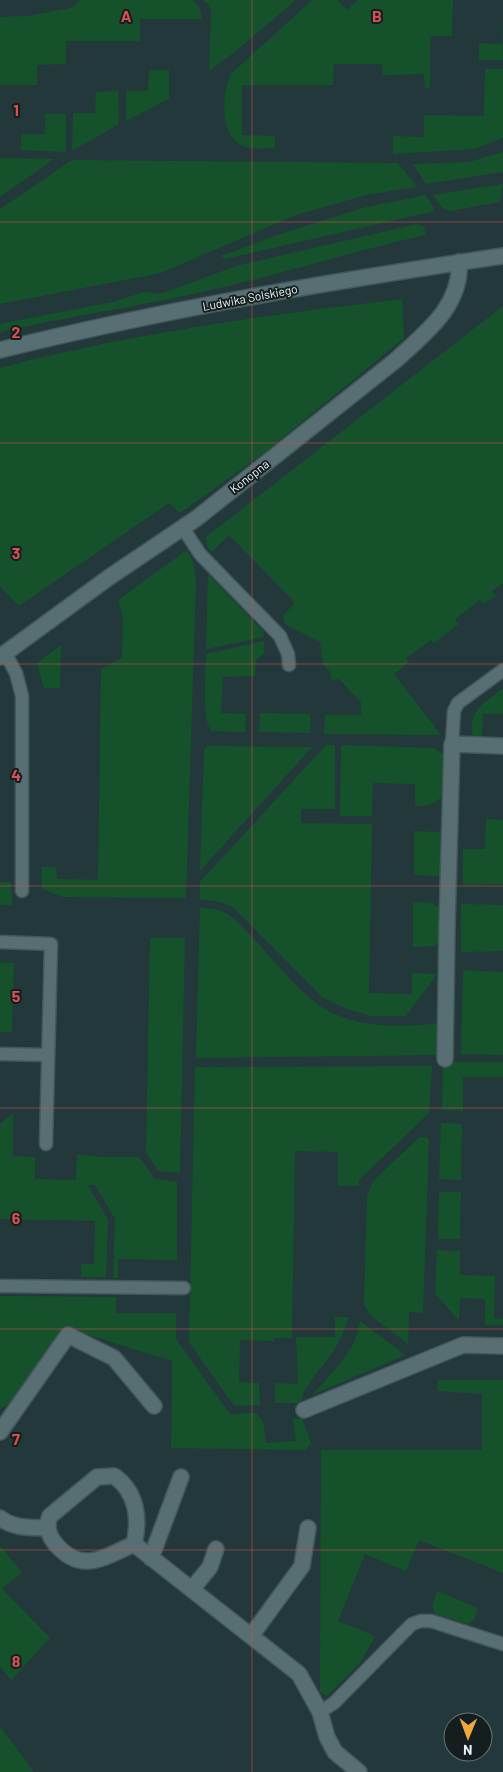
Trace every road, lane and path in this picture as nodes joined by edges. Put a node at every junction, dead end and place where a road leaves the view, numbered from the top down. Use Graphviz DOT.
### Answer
graph roads {
  1 [pos="503,256"];
  2 [pos="459,262"];
  3 [pos="0,350"];
  4 [pos="183,528"];
  5 [pos="3,655"];
  6 [pos="289,665"];
  7 [pos="503,670"];
  8 [pos="452,744"];
  9 [pos="503,746"];
  10 [pos="22,892"];
  11 [pos="0,942"];
  12 [pos="0,1054"];
  13 [pos="48,1055"];
  14 [pos="445,1059"];
  15 [pos="46,1144"];
  16 [pos="0,1286"];
  17 [pos="184,1288"];
  18 [pos="503,1346"];
  19 [pos="154,1406"];
  20 [pos="304,1410"];
  21 [pos="0,1432"];
  22 [pos="180,1477"];
  23 [pos="0,1518"];
  24 [pos="48,1528"];
  25 [pos="308,1528"];
  26 [pos="134,1544"];
  27 [pos="216,1549"];
  28 [pos="152,1558"];
  29 [pos="192,1590"];
  30 [pos="251,1636"];
  31 [pos="503,1644"];
  32 [pos="320,1712"];
  33 [pos="359,1772"];
  1 -- 2 [label="street, Ludwika Solskiego"];
  2 -- 3 [label="street, Ludwika Solskiego"];
  2 -- 4 [label="street, Konopna"];
  4 -- 5 [label="street, Konopna"];
  4 -- 6 [label="lane"];
  5 -- 10 [label="lane"];
  7 -- 8 [label="lane"];
  8 -- 9 [label="street"];
  8 -- 14 [label="street"];
  11 -- 13 [label="lane"];
  12 -- 13 [label="lane"];
  13 -- 15 [label="lane"];
  16 -- 17 [label="lane"];
  18 -- 20 [label="street"];
  19 -- 21 [label="street"];
  22 -- 28 [label="street"];
  23 -- 24 [label="street"];
  24 -- 26 [label="street"];
  24 -- 26 [label="street"];
  25 -- 30 [label="street"];
  26 -- 28 [label="street"];
  27 -- 29 [label="street"];
  28 -- 29 [label="street"];
  29 -- 30 [label="street"];
  30 -- 32 [label="street"];
  31 -- 32 [label="lane"];
  32 -- 33 [label="street"];
}
